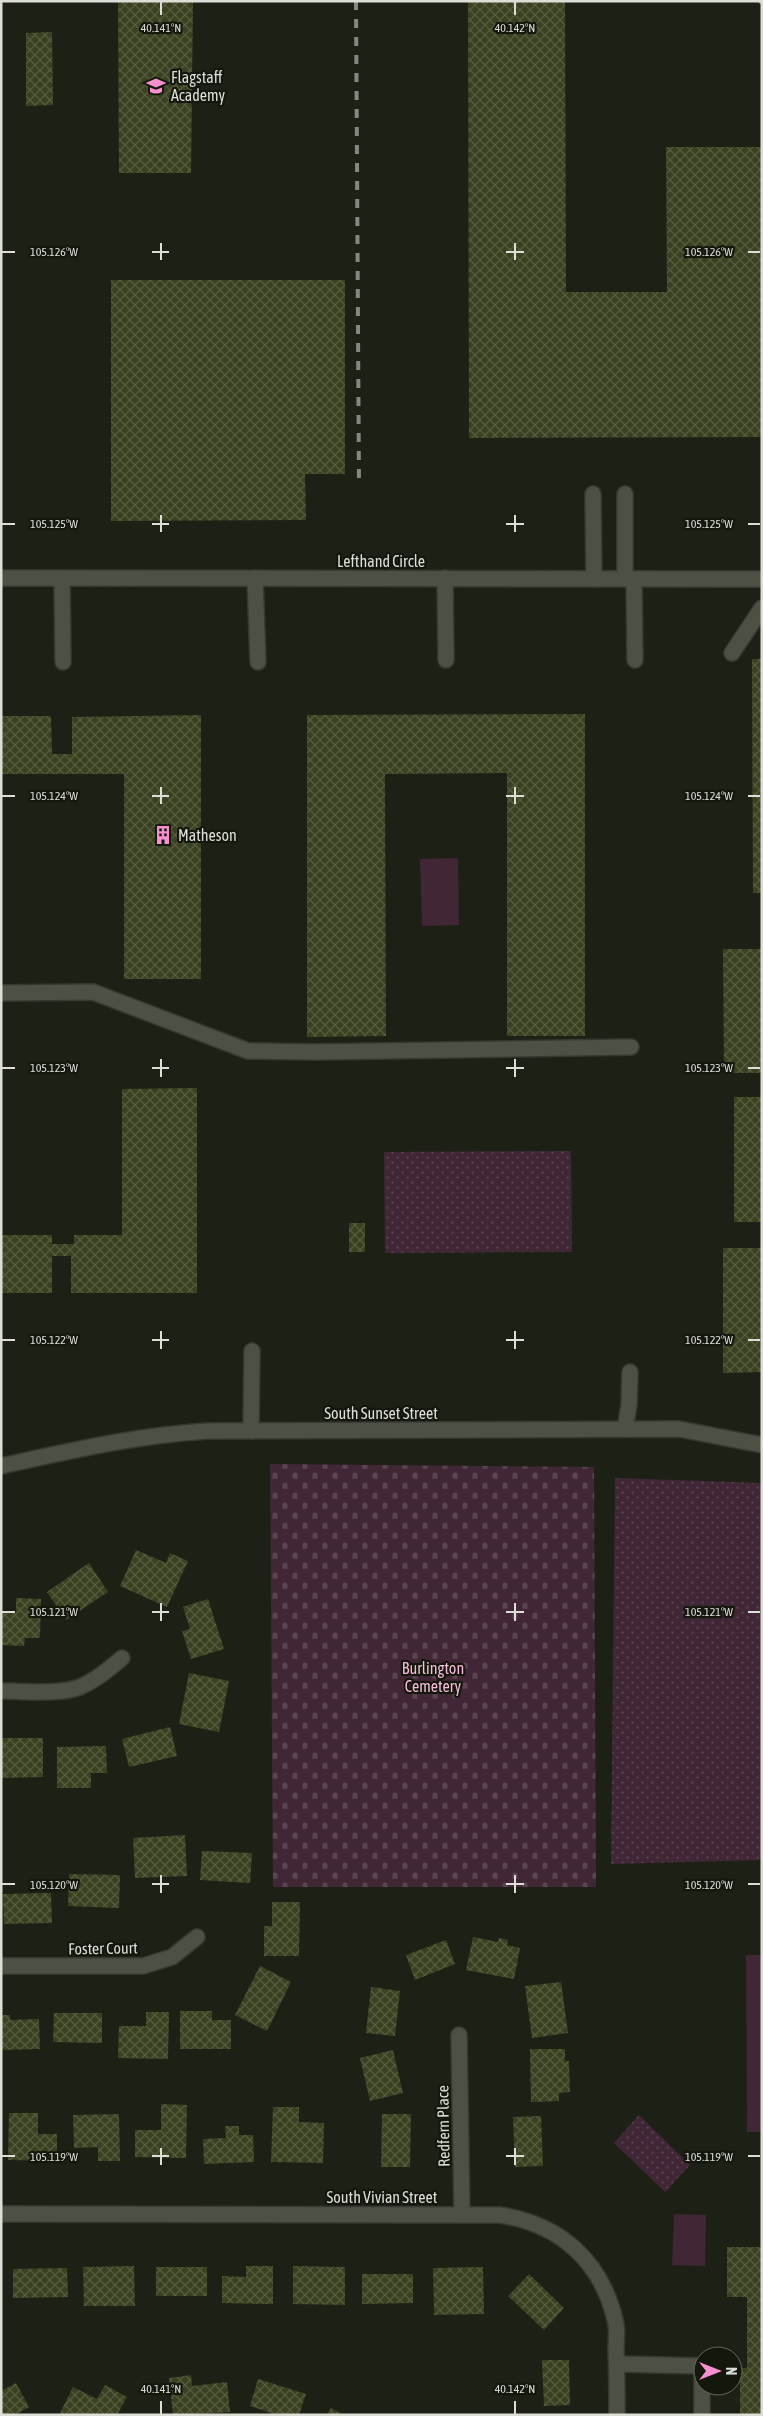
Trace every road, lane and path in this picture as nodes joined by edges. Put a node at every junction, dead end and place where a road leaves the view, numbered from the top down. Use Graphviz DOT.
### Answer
graph roads {
  1 [pos="593,494"];
  2 [pos="625,494"];
  3 [pos="1,578"];
  4 [pos="62,578"];
  5 [pos="255,578"];
  6 [pos="445,578"];
  7 [pos="594,579"];
  8 [pos="630,579"];
  9 [pos="762,579"];
  10 [pos="762,608"];
  11 [pos="732,653"];
  12 [pos="446,660"];
  13 [pos="635,660"];
  14 [pos="63,662"];
  15 [pos="258,662"];
  16 [pos="1,993"];
  17 [pos="632,1048"];
  18 [pos="252,1351"];
  19 [pos="630,1372"];
  20 [pos="625,1430"];
  21 [pos="251,1431"];
  22 [pos="762,1445"];
  23 [pos="1,1466"];
  24 [pos="122,1658"];
  25 [pos="1,1691"];
  26 [pos="197,1938"];
  27 [pos="1,1966"];
  28 [pos="459,2036"];
  29 [pos="1,2214"];
  30 [pos="462,2215"];
  31 [pos="616,2364"];
  32 [pos="702,2413"];
  33 [pos="617,2415"];
  1 -- 7 [label="street"];
  2 -- 8 [label="street"];
  3 -- 4 [label="street, Lefthand Circle"];
  4 -- 5 [label="street, Lefthand Circle"];
  4 -- 14 [label="street"];
  5 -- 6 [label="street, Lefthand Circle"];
  5 -- 15 [label="street"];
  6 -- 7 [label="street, Lefthand Circle"];
  6 -- 12 [label="street"];
  7 -- 8 [label="street, Lefthand Circle"];
  8 -- 9 [label="street, Lefthand Circle"];
  8 -- 13 [label="street"];
  10 -- 11 [label="street"];
  16 -- 17 [label="street"];
  18 -- 21 [label="street"];
  19 -- 20 [label="street"];
  20 -- 21 [label="street, South Sunset Street"];
  20 -- 22 [label="street, South Sunset Street"];
  21 -- 23 [label="street, South Sunset Street"];
  24 -- 25 [label="street"];
  26 -- 27 [label="street, Foster Court"];
  28 -- 30 [label="street, Redfern Place"];
  29 -- 30 [label="street, South Vivian Street"];
  30 -- 31 [label="street, South Vivian Street"];
  31 -- 32 [label="street"];
  31 -- 33 [label="street, South Vivian Street"];
}
